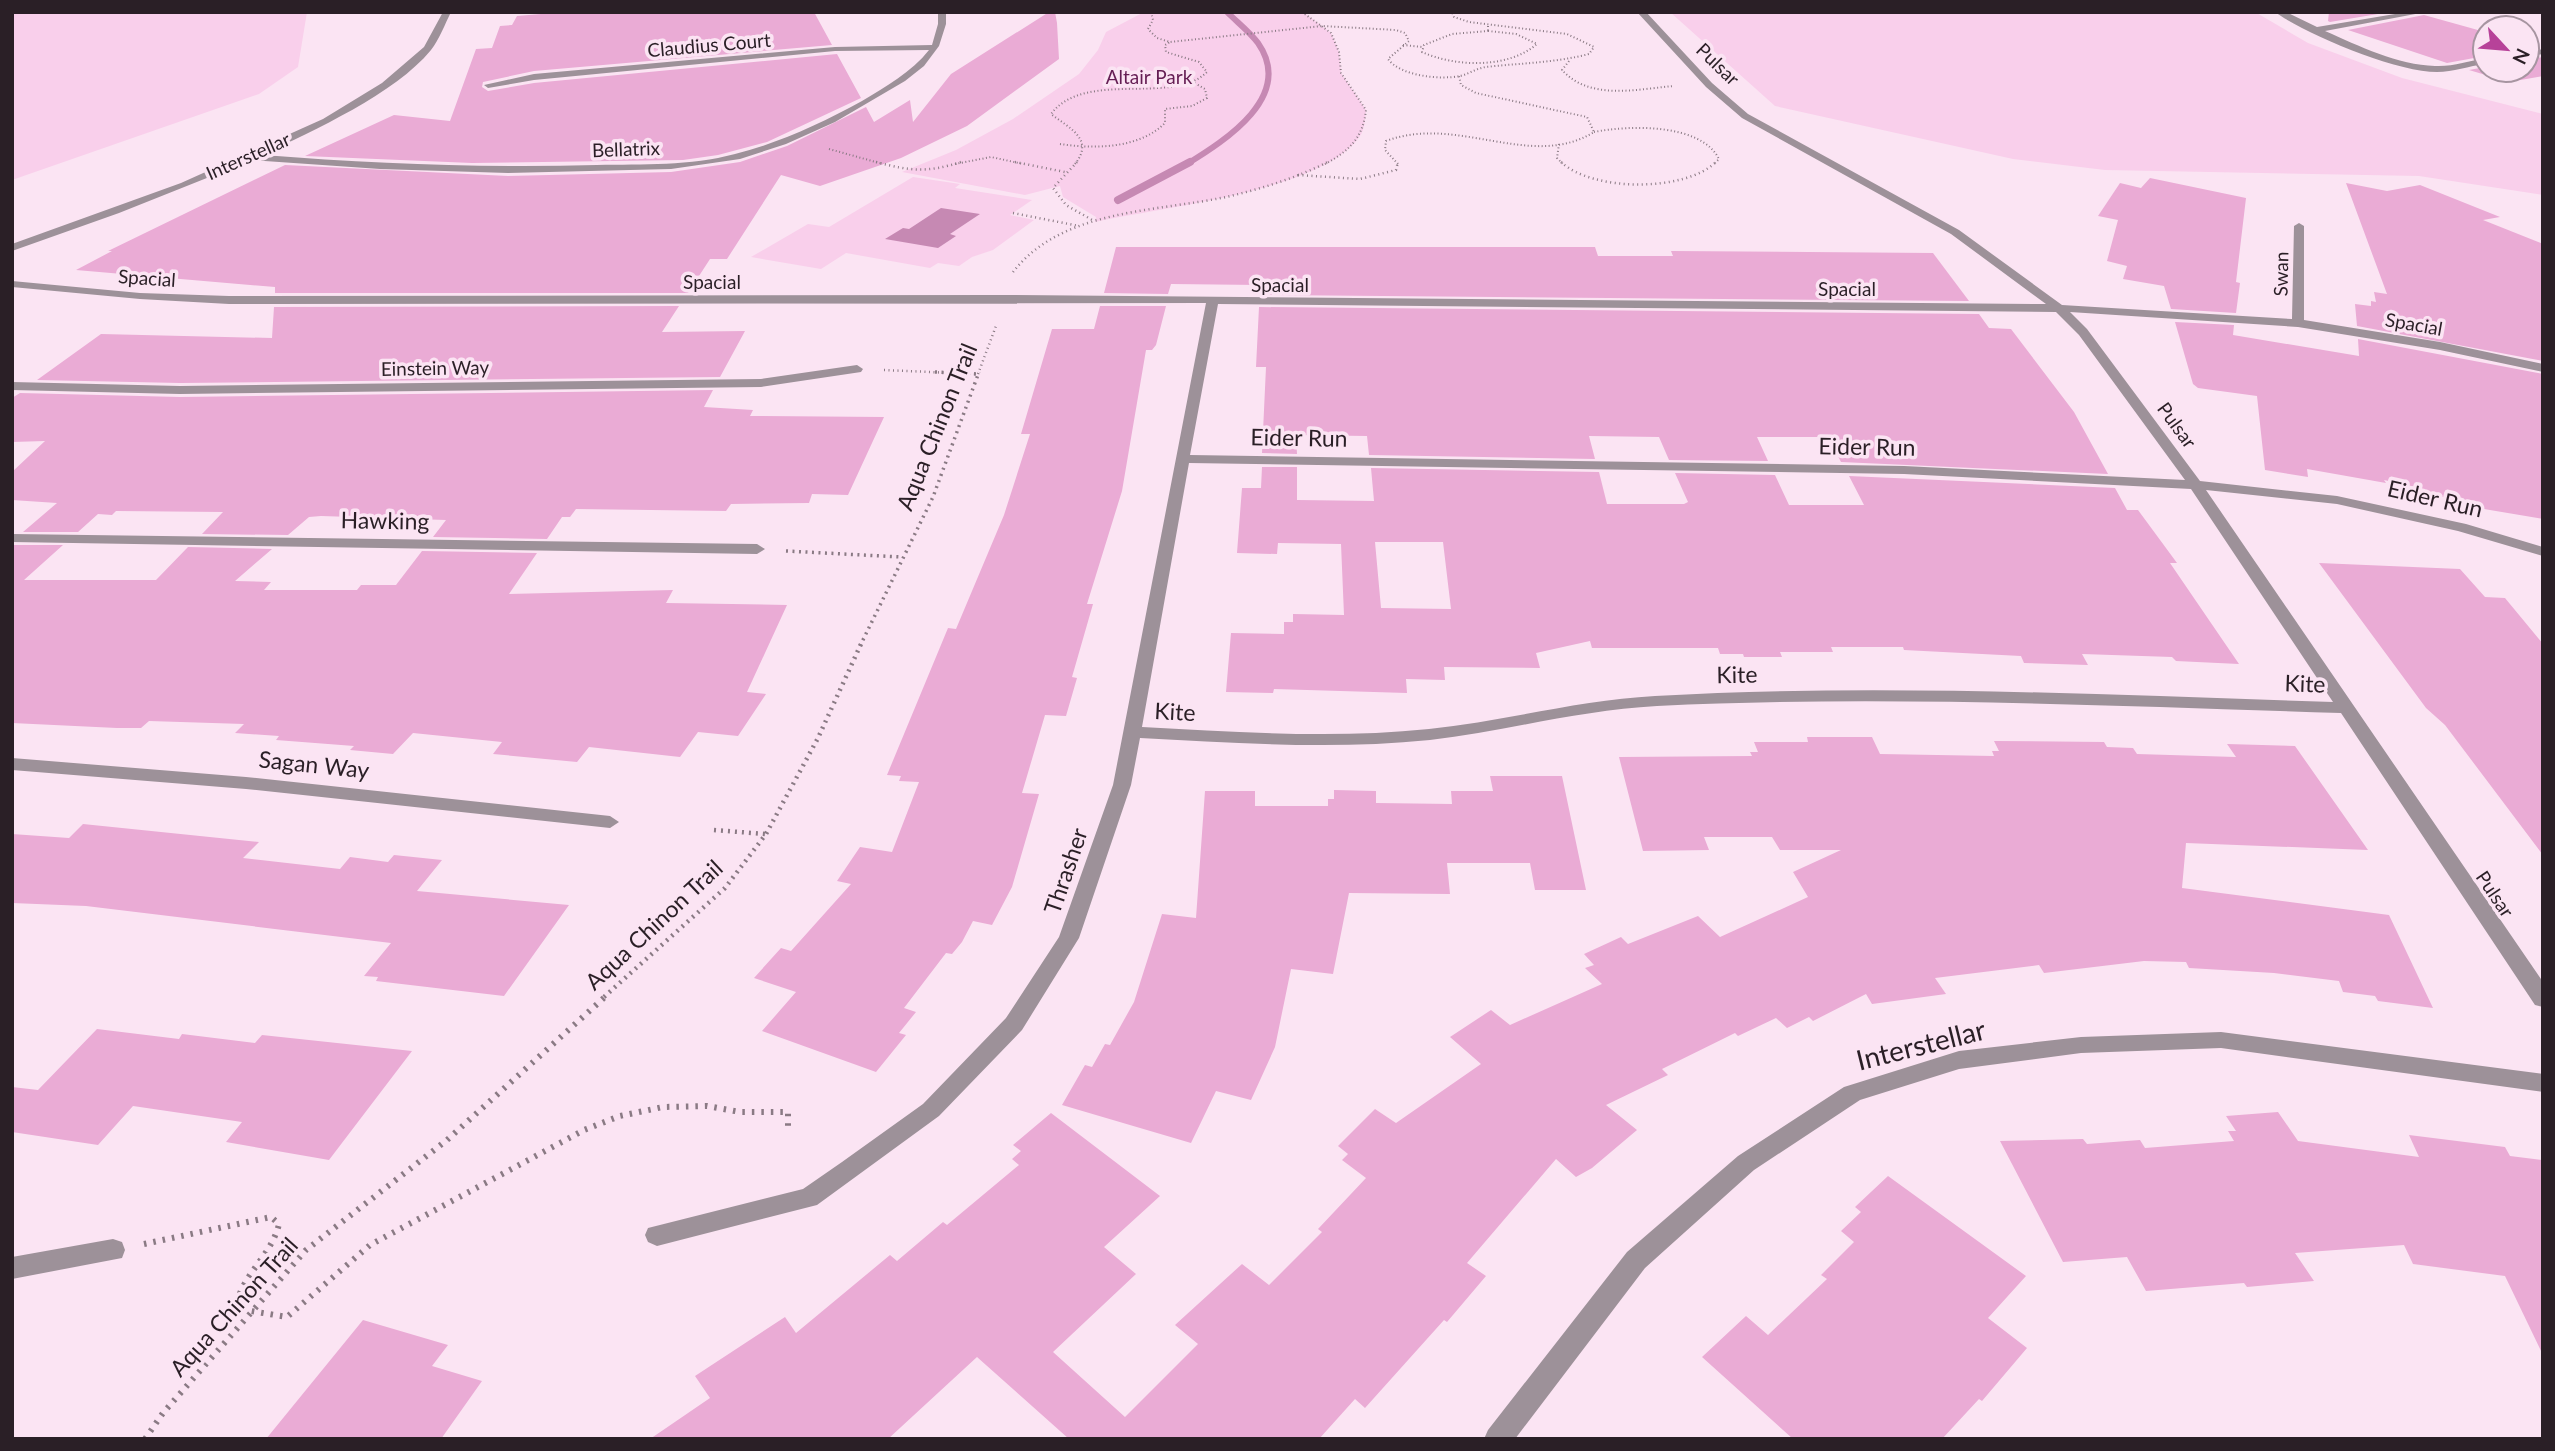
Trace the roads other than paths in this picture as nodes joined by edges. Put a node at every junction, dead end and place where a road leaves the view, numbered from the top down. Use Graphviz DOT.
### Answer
graph roads {
  1 [pos="447,12"];
  2 [pos="942,12"];
  3 [pos="1640,12"];
  4 [pos="2279,12"];
  5 [pos="2422,12"];
  6 [pos="2315,30"];
  7 [pos="934,47"];
  8 [pos="2471,63"];
  9 [pos="488,85"];
  10 [pos="250,157"];
  11 [pos="2299,226"];
  12 [pos="12,248"];
  13 [pos="12,284"];
  14 [pos="1212,302"];
  15 [pos="2059,308"];
  16 [pos="2298,323"];
  17 [pos="2543,368"];
  18 [pos="857,369"];
  19 [pos="12,386"];
  20 [pos="1182,459"];
  21 [pos="2196,485"];
  22 [pos="12,538"];
  23 [pos="757,549"];
  24 [pos="2543,552"];
  25 [pos="2347,708"];
  26 [pos="1132,732"];
  27 [pos="12,764"];
  28 [pos="610,822"];
  29 [pos="2543,999"];
  30 [pos="2543,1083"];
  31 [pos="657,1235"];
  32 [pos="113,1251"];
  33 [pos="12,1268"];
  34 [pos="1498,1439"];
  1 -- 10 [label="street, Interstellar"];
  2 -- 7 [label="street, Bellatrix"];
  3 -- 15 [label="street, Pulsar"];
  4 -- 6 [label="street"];
  5 -- 6 [label="street"];
  6 -- 8 [label="street"];
  7 -- 9 [label="street, Claudius Court"];
  7 -- 10 [label="street, Bellatrix"];
  10 -- 12 [label="street, Interstellar"];
  11 -- 16 [label="street, Swan"];
  13 -- 14 [label="street, Spacial"];
  14 -- 15 [label="street, Spacial"];
  14 -- 20 [label="street, Thrasher"];
  15 -- 16 [label="street, Spacial"];
  15 -- 21 [label="street, Pulsar"];
  16 -- 17 [label="street, Spacial"];
  18 -- 19 [label="street, Einstein Way"];
  20 -- 21 [label="street, Eider Run"];
  20 -- 26 [label="street, Thrasher"];
  21 -- 24 [label="street, Eider Run"];
  21 -- 25 [label="street, Pulsar"];
  22 -- 23 [label="street, Hawking"];
  25 -- 26 [label="street, Kite"];
  25 -- 29 [label="street, Pulsar"];
  26 -- 31 [label="street, Thrasher"];
  27 -- 28 [label="street, Sagan Way"];
  30 -- 34 [label="street, Interstellar"];
  32 -- 33 [label="street"];
}
